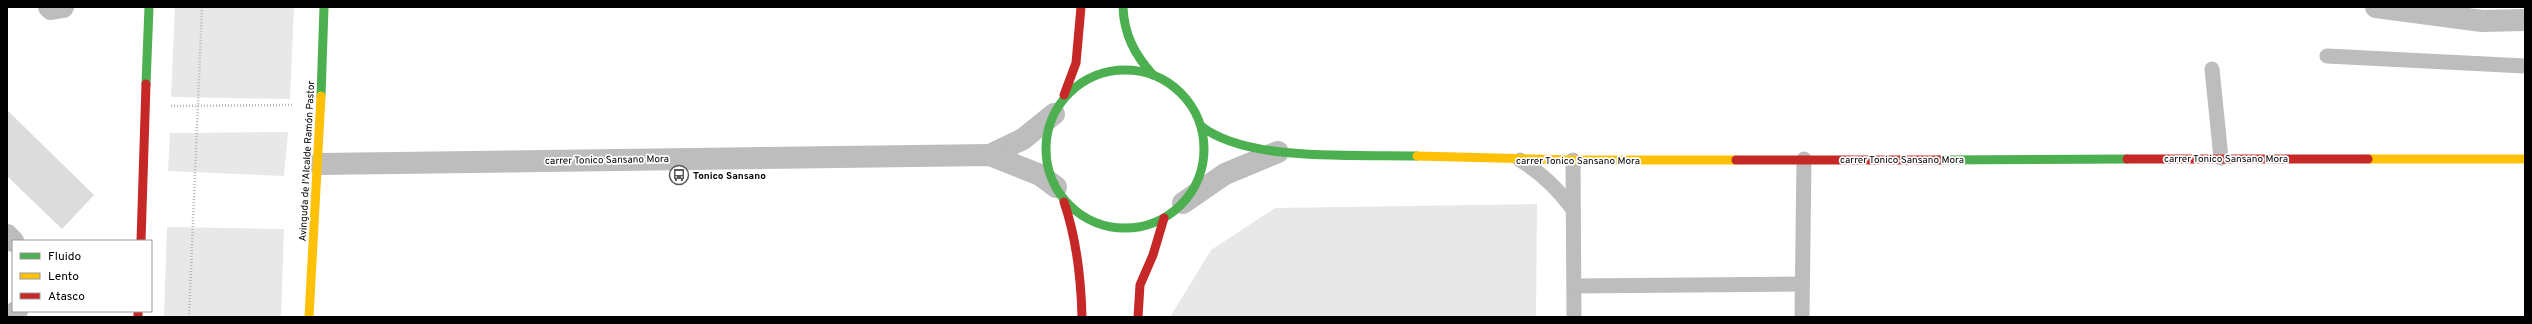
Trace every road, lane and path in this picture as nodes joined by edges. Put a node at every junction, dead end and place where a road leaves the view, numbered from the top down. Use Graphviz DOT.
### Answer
graph roads {
  1 [pos="49,7"];
  2 [pos="63,7"];
  3 [pos="149,7"];
  4 [pos="202,7"];
  5 [pos="324,7"];
  6 [pos="1081,7"];
  7 [pos="1123,7"];
  8 [pos="2376,7"];
  9 [pos="2525,20"];
  10 [pos="2327,56"];
  11 [pos="2525,66"];
  12 [pos="2212,69"];
  13 [pos="1153,75"];
  14 [pos="197,105"];
  15 [pos="321,105"];
  16 [pos="1058,107"];
  17 [pos="169,114"];
  18 [pos="1201,126"];
  19 [pos="1278,152"];
  20 [pos="990,155"];
  21 [pos="2221,158"];
  22 [pos="1804,159"];
  23 [pos="2525,159"];
  24 [pos="1520,160"];
  25 [pos="1573,160"];
  26 [pos="319,164"];
  27 [pos="1059,193"];
  28 [pos="1183,203"];
  29 [pos="1572,208"];
  30 [pos="1164,218"];
  31 [pos="141,240"];
  32 [pos="1802,284"];
  33 [pos="1574,286"];
  34 [pos="189,317"];
  35 [pos="309,317"];
  36 [pos="1082,317"];
  37 [pos="1138,317"];
  38 [pos="1574,317"];
  39 [pos="1802,317"];
  1 -- 2 [label="street"];
  3 -- 31 [label="main road"];
  4 -- 14 [label="path"];
  5 -- 15 [label="main road, Avinguda de l'Alcalde Ramón Pastor"];
  6 -- 16 [label="main road"];
  7 -- 13 [label="main road"];
  8 -- 9 [label="street"];
  10 -- 11 [label="lane"];
  12 -- 21 [label="lane"];
  13 -- 16 [label="main road"];
  13 -- 18 [label="main road"];
  14 -- 15 [label="path"];
  14 -- 17 [label="path"];
  14 -- 34 [label="path"];
  15 -- 26 [label="main road, Avinguda de l'Alcalde Ramón Pastor"];
  16 -- 20 [label="street, carrer Tonico Sansano Mora"];
  16 -- 27 [label="main road"];
  18 -- 19 [label="main road, carrer Tonico Sansano Mora"];
  18 -- 28 [label="main road"];
  19 -- 24 [label="main road, carrer Tonico Sansano Mora"];
  19 -- 28 [label="street, carrer Tonico Sansano Mora"];
  20 -- 26 [label="street, carrer Tonico Sansano Mora"];
  20 -- 27 [label="street, carrer Tonico Sansano Mora"];
  21 -- 22 [label="main road, carrer Tonico Sansano Mora"];
  21 -- 23 [label="main road, carrer Tonico Sansano Mora"];
  22 -- 25 [label="main road, carrer Tonico Sansano Mora"];
  22 -- 32 [label="lane"];
  24 -- 25 [label="main road, carrer Tonico Sansano Mora"];
  24 -- 29 [label="lane"];
  25 -- 29 [label="lane"];
  26 -- 35 [label="main road, Avinguda de l'Alcalde Ramón Pastor"];
  27 -- 30 [label="main road"];
  27 -- 36 [label="main road"];
  28 -- 30 [label="main road"];
  29 -- 33 [label="lane"];
  30 -- 37 [label="main road"];
  32 -- 33 [label="lane"];
  32 -- 39 [label="lane"];
  33 -- 38 [label="lane"];
}
